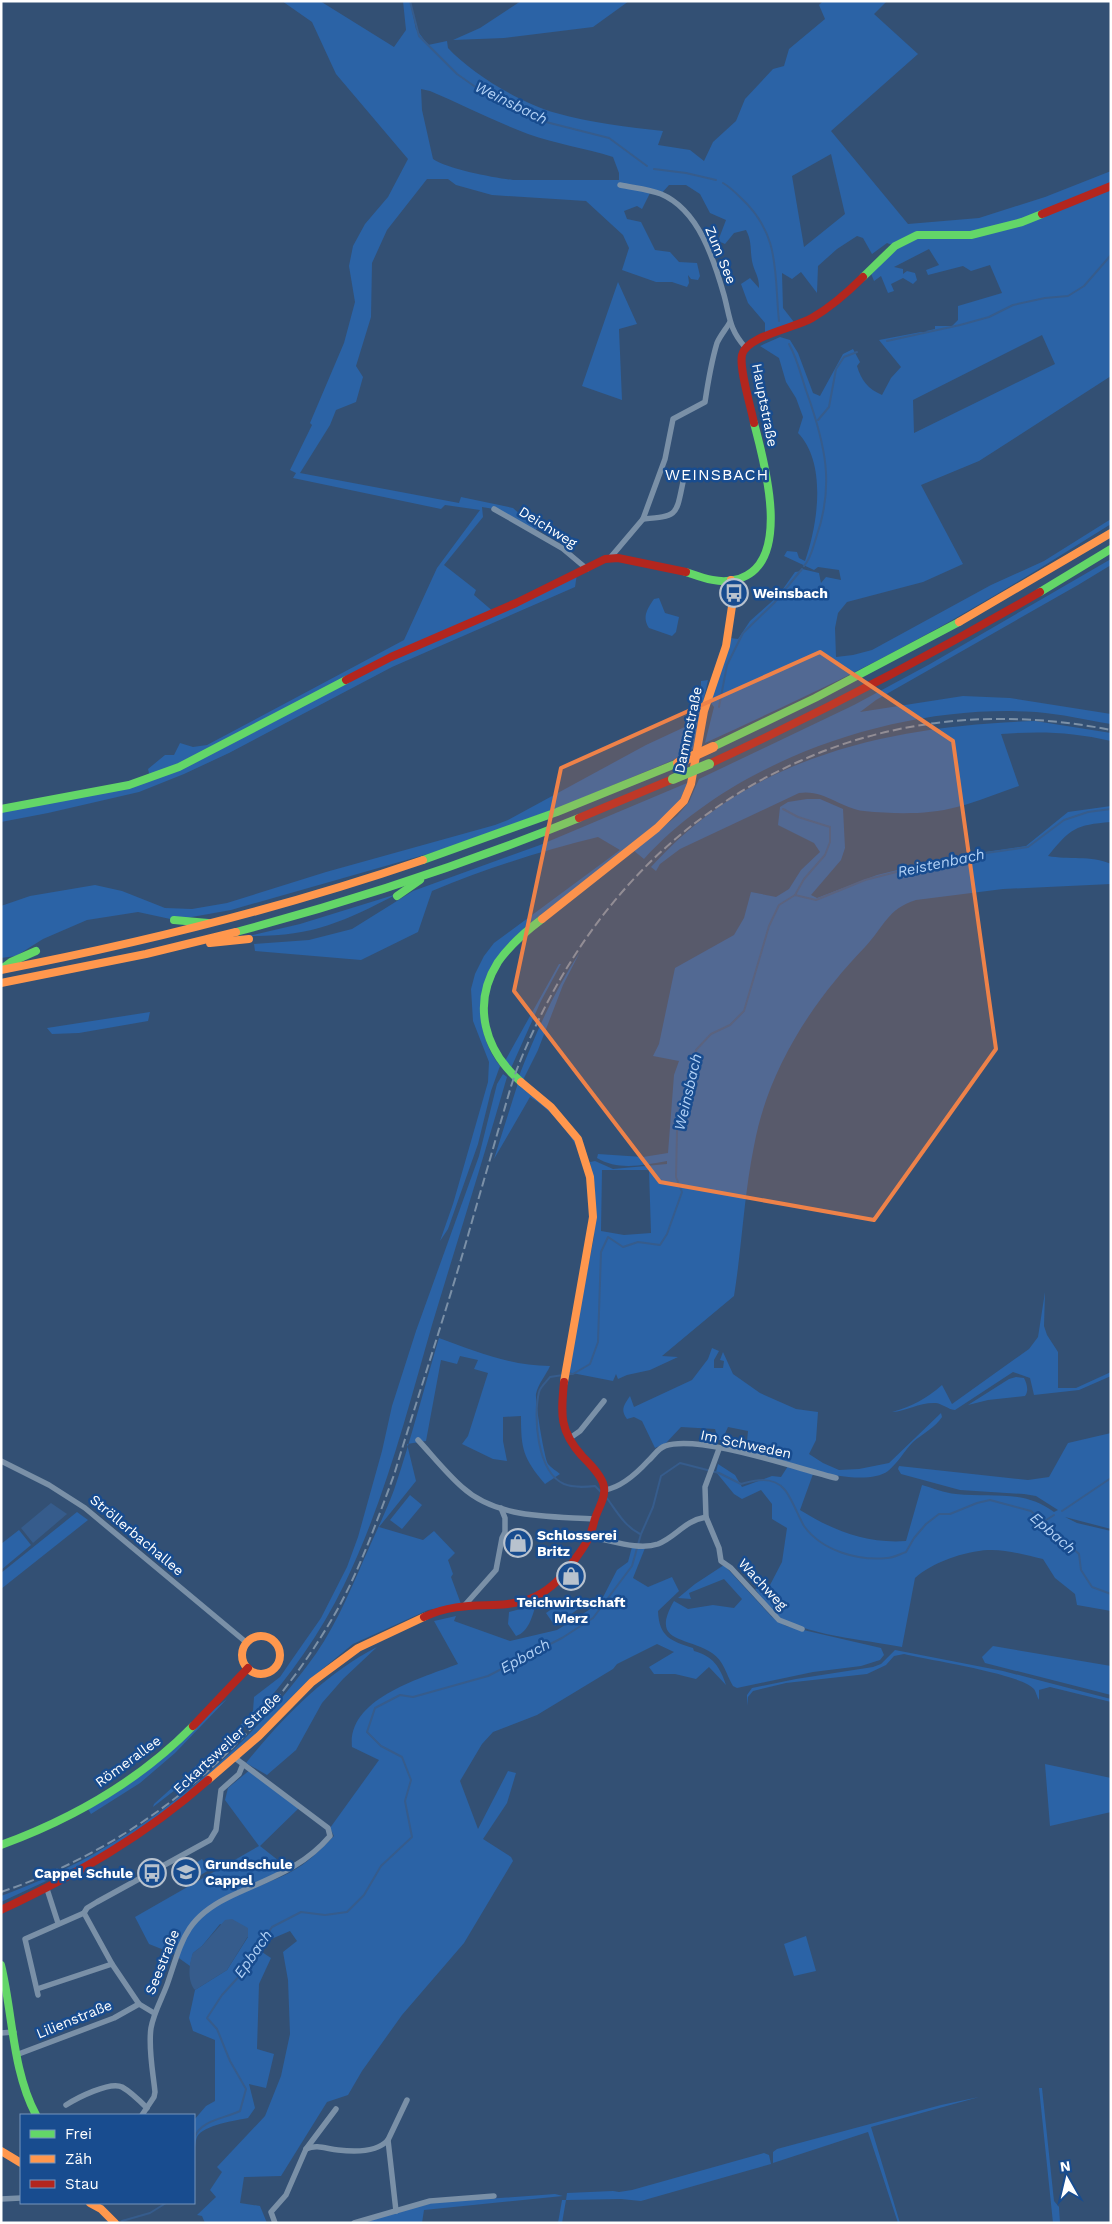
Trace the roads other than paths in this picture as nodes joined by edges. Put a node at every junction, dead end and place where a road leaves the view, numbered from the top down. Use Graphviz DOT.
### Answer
graph roads {
  1 [pos="620,185"];
  2 [pos="1111,186"];
  3 [pos="730,322"];
  4 [pos="745,347"];
  5 [pos="683,482"];
  6 [pos="494,509"];
  7 [pos="643,519"];
  8 [pos="1111,533"];
  9 [pos="1111,549"];
  10 [pos="610,558"];
  11 [pos="587,569"];
  12 [pos="731,580"];
  13 [pos="1,809"];
  14 [pos="426,874"];
  15 [pos="396,896"];
  16 [pos="174,920"];
  17 [pos="215,924"];
  18 [pos="249,939"];
  19 [pos="194,943"];
  20 [pos="36,952"];
  21 [pos="1,970"];
  22 [pos="1,984"];
  23 [pos="604,1401"];
  24 [pos="570,1438"];
  25 [pos="418,1440"];
  26 [pos="719,1449"];
  27 [pos="1,1461"];
  28 [pos="836,1478"];
  29 [pos="605,1490"];
  30 [pos="501,1508"];
  31 [pos="706,1517"];
  32 [pos="594,1518"];
  33 [pos="591,1537"];
  34 [pos="464,1606"];
  35 [pos="802,1629"];
  36 [pos="247,1643"];
  37 [pos="248,1668"];
  38 [pos="239,1761"];
  39 [pos="1,1845"];
  40 [pos="47,1889"];
  41 [pos="1,1910"];
  42 [pos="84,1913"];
  43 [pos="58,1923"];
  44 [pos="112,1964"];
  45 [pos="1,1965"];
  46 [pos="139,2004"];
  47 [pos="154,2013"];
  48 [pos="14,2032"];
  49 [pos="1,2033"];
  50 [pos="16,2056"];
  51 [pos="407,2100"];
  52 [pos="66,2105"];
  53 [pos="147,2108"];
  54 [pos="336,2110"];
  55 [pos="35,2114"];
  56 [pos="143,2114"];
  57 [pos="388,2140"];
  58 [pos="306,2149"];
  59 [pos="4,2155"];
  60 [pos="20,2163"];
  61 [pos="494,2196"];
  62 [pos="20,2198"];
  63 [pos="1,2199"];
  64 [pos="92,2204"];
  65 [pos="396,2211"];
  66 [pos="115,2223"];
  67 [pos="275,2223"];
  68 [pos="354,2223"];
  1 -- 3 [label="street, Zum See"];
  2 -- 4 [label="main road, Hauptstraße"];
  3 -- 4 [label="street, Zum See"];
  3 -- 7 [label="street"];
  4 -- 12 [label="main road, Hauptstraße"];
  5 -- 7 [label="street"];
  6 -- 11 [label="street, Deichweg"];
  7 -- 10 [label="street"];
  8 -- 17 [label="main road, bridge"];
  9 -- 14 [label="main road, bridge"];
  10 -- 11 [label="main road"];
  10 -- 12 [label="main road, Hauptstraße"];
  11 -- 13 [label="main road"];
  12 -- 24 [label="main road, Dammstraße"];
  14 -- 15 [label="main road"];
  14 -- 19 [label="main road"];
  16 -- 17 [label="main road"];
  17 -- 21 [label="main road"];
  18 -- 19 [label="main road"];
  19 -- 22 [label="main road"];
  20 -- 21 [label="main road"];
  23 -- 24 [label="street"];
  24 -- 29 [label="main road, Dammstraße"];
  25 -- 30 [label="street"];
  26 -- 28 [label="street, Im Schweden"];
  26 -- 29 [label="street, Im Schweden"];
  26 -- 31 [label="street, Wachweg"];
  27 -- 36 [label="street, Ströllerbachallee"];
  29 -- 32 [label="main road"];
  30 -- 32 [label="street"];
  30 -- 34 [label="street"];
  31 -- 33 [label="street"];
  31 -- 35 [label="street, Wachweg"];
  32 -- 33 [label="main road"];
  33 -- 34 [label="main road, Eckartsweiler Straße"];
  34 -- 38 [label="main road, Eckartsweiler Straße"];
  36 -- 37 [label="main road"];
  36 -- 37 [label="main road"];
  37 -- 39 [label="main road, Römerallee"];
  38 -- 40 [label="main road, Eckartsweiler Straße"];
  38 -- 42 [label="street"];
  38 -- 47 [label="street, Seestraße"];
  40 -- 41 [label="main road, Eckartsweiler Straße"];
  40 -- 43 [label="street"];
  42 -- 43 [label="street"];
  42 -- 44 [label="street"];
  43 -- 44 [label="street"];
  44 -- 46 [label="street"];
  45 -- 48 [label="main road"];
  46 -- 47 [label="street"];
  46 -- 50 [label="street, Lilienstraße"];
  47 -- 53 [label="street, Seestraße"];
  48 -- 49 [label="street"];
  48 -- 50 [label="main road"];
  50 -- 55 [label="main road"];
  51 -- 57 [label="street"];
  52 -- 53 [label="street"];
  53 -- 56 [label="street, Seestraße"];
  54 -- 58 [label="street"];
  57 -- 58 [label="street"];
  57 -- 65 [label="street"];
  58 -- 67 [label="street"];
  59 -- 60 [label="main road"];
  61 -- 65 [label="street"];
  62 -- 63 [label="street"];
  64 -- 66 [label="main road"];
  65 -- 68 [label="street"];
}
